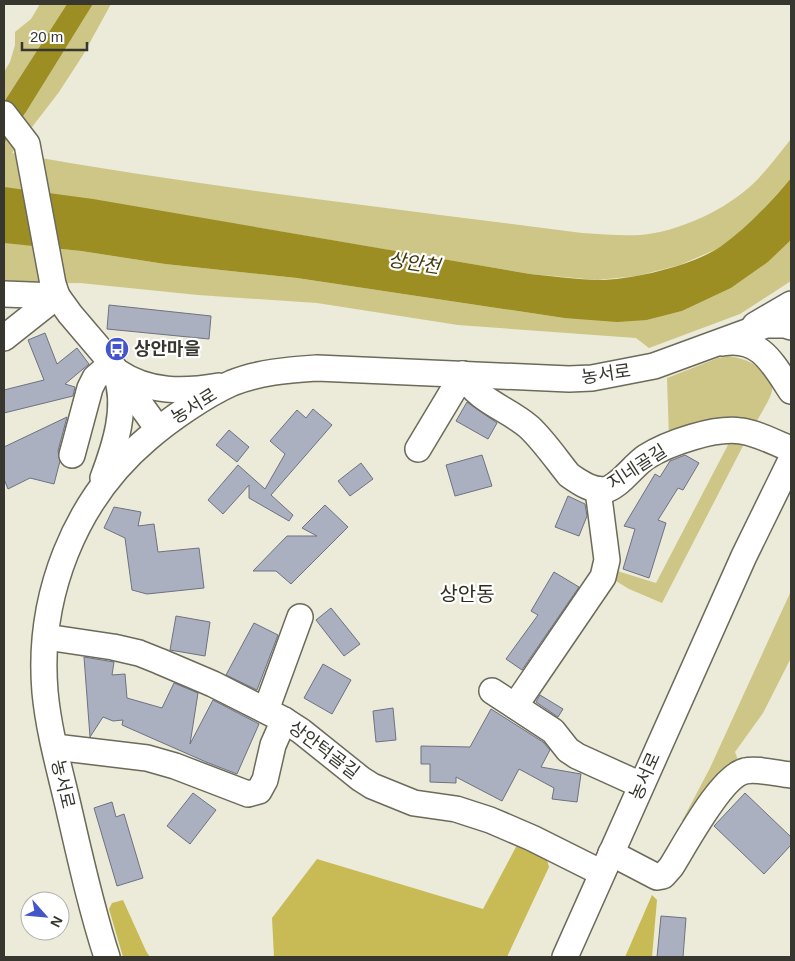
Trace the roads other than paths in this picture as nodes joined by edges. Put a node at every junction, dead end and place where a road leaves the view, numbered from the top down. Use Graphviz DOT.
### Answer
graph roads {
  1 [pos="4,114"];
  2 [pos="55,290"];
  3 [pos="4,294"];
  4 [pos="791,304"];
  5 [pos="791,327"];
  6 [pos="742,333"];
  7 [pos="4,338"];
  8 [pos="714,344"];
  9 [pos="112,367"];
  10 [pos="463,374"];
  11 [pos="232,384"];
  12 [pos="791,391"];
  13 [pos="158,429"];
  14 [pos="418,449"];
  15 [pos="791,449"];
  16 [pos="72,455"];
  17 [pos="791,460"];
  18 [pos="99,489"];
  19 [pos="598,490"];
  20 [pos="300,617"];
  21 [pos="46,637"];
  22 [pos="492,691"];
  23 [pos="515,706"];
  24 [pos="275,715"];
  25 [pos="55,747"];
  26 [pos="791,776"];
  27 [pos="641,785"];
  28 [pos="606,863"];
  29 [pos="107,957"];
  30 [pos="565,957"];
  1 -- 2 [label="street"];
  2 -- 3 [label="street"];
  2 -- 7 [label="street"];
  2 -- 9 [label="street"];
  4 -- 6 [label="street"];
  5 -- 6 [label="street, 농서로"];
  6 -- 8 [label="street, 농서로"];
  8 -- 10 [label="street, 농서로"];
  8 -- 12 [label="street"];
  9 -- 11 [label="street"];
  9 -- 13 [label="street"];
  9 -- 16 [label="street"];
  9 -- 18 [label="street"];
  10 -- 11 [label="street, 농서로"];
  10 -- 14 [label="street"];
  10 -- 19 [label="street, 지네골길"];
  11 -- 13 [label="street, 농서로"];
  13 -- 18 [label="street, 농서로"];
  15 -- 19 [label="street, 지네골길"];
  17 -- 27 [label="street, 농서로"];
  18 -- 21 [label="street, 농서로"];
  19 -- 23 [label="street"];
  20 -- 24 [label="street"];
  21 -- 24 [label="street"];
  21 -- 25 [label="street, 농서로"];
  22 -- 23 [label="street"];
  23 -- 27 [label="street"];
  24 -- 25 [label="street, 상안턱골길"];
  24 -- 28 [label="street, 상안턱골길"];
  25 -- 29 [label="street, 농서로"];
  26 -- 28 [label="street, 상안턱골길"];
  27 -- 28 [label="street, 농서로"];
  28 -- 30 [label="street, 농서로"];
}
